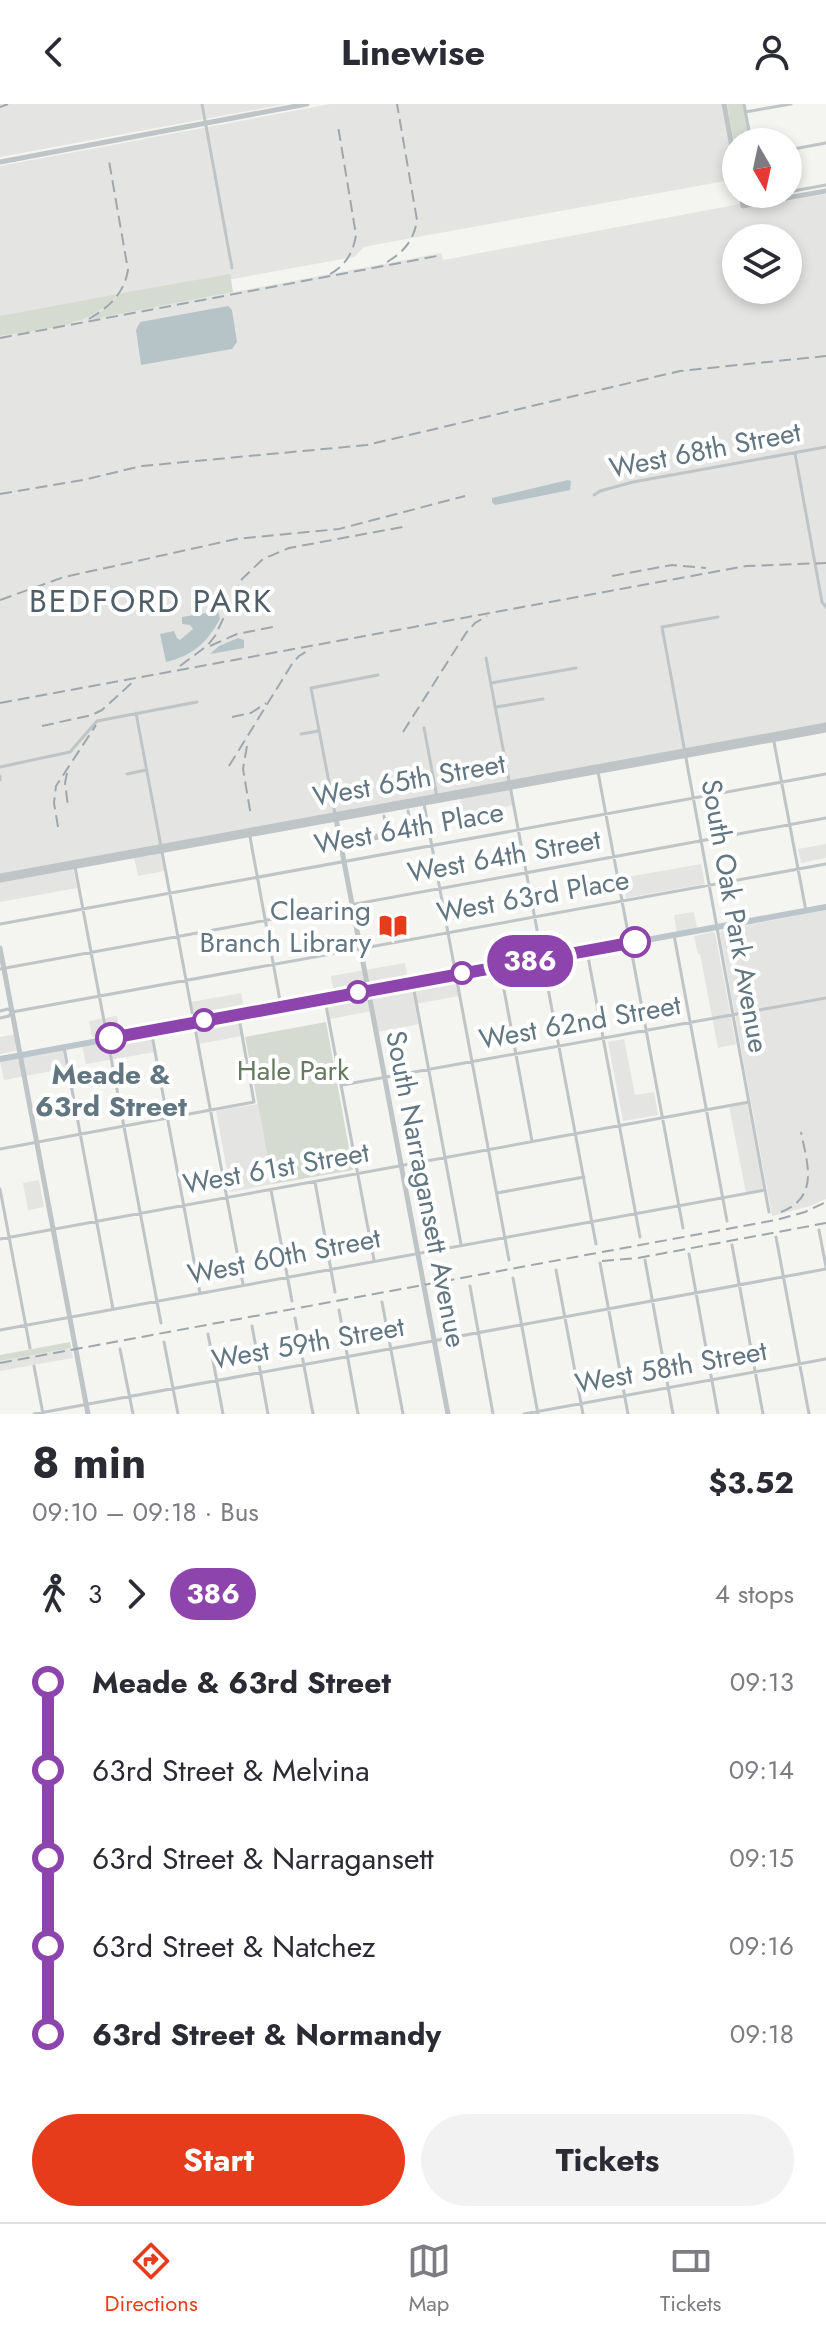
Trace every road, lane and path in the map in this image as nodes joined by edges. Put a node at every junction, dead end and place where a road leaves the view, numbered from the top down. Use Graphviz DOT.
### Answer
graph roads {
  1 [pos="202,104"];
  2 [pos="307,104"];
  3 [pos="724,104"];
  4 [pos="744,104"];
  5 [pos="791,104"];
  6 [pos="745,112"];
  7 [pos="205,122"];
  8 [pos="728,128"];
  9 [pos="748,128"];
  10 [pos="826,143"];
  11 [pos="802,147"];
  12 [pos="0,162"];
  13 [pos="826,188"];
  14 [pos="802,191"];
  15 [pos="802,193"];
  16 [pos="232,268"];
  17 [pos="826,447"];
  18 [pos="795,453"];
  19 [pos="594,495"];
  20 [pos="826,607"];
  21 [pos="718,617"];
  22 [pos="486,658"];
  23 [pos="576,668"];
  24 [pos="378,675"];
  25 [pos="491,683"];
  26 [pos="543,699"];
  27 [pos="197,702"];
  28 [pos="496,707"];
  29 [pos="136,713"];
  30 [pos="424,728"];
  31 [pos="826,728"];
  32 [pos="319,731"];
  33 [pos="301,734"];
  34 [pos="773,737"];
  35 [pos="685,753"];
  36 [pos="0,767"];
  37 [pos="597,769"];
  38 [pos="147,770"];
  39 [pos="127,774"];
  40 [pos="826,774"];
  41 [pos="781,782"];
  42 [pos="510,785"];
  43 [pos="693,797"];
  44 [pos="437,798"];
  45 [pos="423,801"];
  46 [pos="408,811"];
  47 [pos="606,813"];
  48 [pos="336,816"];
  49 [pos="384,816"];
  50 [pos="826,818"];
  51 [pos="789,825"];
  52 [pos="428,827"];
  53 [pos="518,829"];
  54 [pos="412,830"];
  55 [pos="249,832"];
  56 [pos="387,835"];
  57 [pos="362,839"];
  58 [pos="701,841"];
  59 [pos="432,845"];
  60 [pos="162,848"];
  61 [pos="614,857"];
  62 [pos="344,860"];
  63 [pos="75,864"];
  64 [pos="826,864"];
  65 [pos="798,869"];
  66 [pos="527,872"];
  67 [pos="257,876"];
  68 [pos="0,878"];
  69 [pos="709,885"];
  70 [pos="440,888"];
  71 [pos="170,892"];
  72 [pos="622,901"];
  73 [pos="352,903"];
  74 [pos="826,907"];
  75 [pos="83,909"];
  76 [pos="806,911"];
  77 [pos="535,916"];
  78 [pos="265,920"];
  79 [pos="0,924"];
  80 [pos="717,928"];
  81 [pos="448,932"];
  82 [pos="674,935"];
  83 [pos="178,936"];
  84 [pos="630,943"];
  85 [pos="0,948"];
  86 [pos="361,948"];
  87 [pos="587,951"];
  88 [pos="91,952"];
  89 [pos="543,959"];
  90 [pos="273,964"];
  91 [pos="500,966"];
  92 [pos="2,969"];
  93 [pos="456,974"];
  94 [pos="186,980"];
  95 [pos="412,982"];
  96 [pos="369,990"];
  97 [pos="99,996"];
  98 [pos="325,998"];
  99 [pos="826,998"];
  100 [pos="281,1006"];
  101 [pos="0,1011"];
  102 [pos="12,1012"];
  103 [pos="238,1014"];
  104 [pos="733,1015"];
  105 [pos="0,1018"];
  106 [pos="194,1022"];
  107 [pos="690,1023"];
  108 [pos="151,1030"];
  109 [pos="646,1030"];
  110 [pos="107,1038"];
  111 [pos="603,1038"];
  112 [pos="560,1046"];
  113 [pos="64,1047"];
  114 [pos="516,1054"];
  115 [pos="20,1055"];
  116 [pos="0,1059"];
  117 [pos="472,1062"];
  118 [pos="429,1069"];
  119 [pos="385,1077"];
  120 [pos="342,1085"];
  121 [pos="749,1102"];
  122 [pos="211,1110"];
  123 [pos="707,1110"];
  124 [pos="168,1118"];
  125 [pos="663,1118"];
  126 [pos="123,1126"];
  127 [pos="619,1126"];
  128 [pos="80,1134"];
  129 [pos="576,1134"];
  130 [pos="532,1141"];
  131 [pos="37,1142"];
  132 [pos="0,1149"];
  133 [pos="488,1149"];
  134 [pos="445,1157"];
  135 [pos="401,1165"];
  136 [pos="358,1173"];
  137 [pos="584,1177"];
  138 [pos="314,1181"];
  139 [pos="0,1189"];
  140 [pos="271,1189"];
  141 [pos="765,1190"];
  142 [pos="497,1193"];
  143 [pos="227,1197"];
  144 [pos="723,1198"];
  145 [pos="183,1205"];
  146 [pos="679,1205"];
  147 [pos="769,1212"];
  148 [pos="140,1213"];
  149 [pos="636,1213"];
  150 [pos="96,1221"];
  151 [pos="592,1221"];
  152 [pos="727,1221"];
  153 [pos="683,1228"];
  154 [pos="53,1229"];
  155 [pos="819,1230"];
  156 [pos="505,1236"];
  157 [pos="9,1237"];
  158 [pos="640,1237"];
  159 [pos="776,1237"];
  160 [pos="0,1239"];
  161 [pos="461,1244"];
  162 [pos="596,1244"];
  163 [pos="732,1245"];
  164 [pos="418,1252"];
  165 [pos="689,1254"];
  166 [pos="374,1260"];
  167 [pos="509,1260"];
  168 [pos="645,1260"];
  169 [pos="600,1263"];
  170 [pos="331,1268"];
  171 [pos="826,1268"];
  172 [pos="556,1270"];
  173 [pos="287,1276"];
  174 [pos="783,1277"];
  175 [pos="513,1278"];
  176 [pos="244,1285"];
  177 [pos="739,1285"];
  178 [pos="470,1286"];
  179 [pos="335,1292"];
  180 [pos="200,1293"];
  181 [pos="696,1293"];
  182 [pos="157,1300"];
  183 [pos="292,1301"];
  184 [pos="652,1301"];
  185 [pos="382,1302"];
  186 [pos="609,1308"];
  187 [pos="113,1309"];
  188 [pos="339,1310"];
  189 [pos="565,1316"];
  190 [pos="69,1317"];
  191 [pos="295,1318"];
  192 [pos="161,1323"];
  193 [pos="521,1324"];
  194 [pos="26,1325"];
  195 [pos="252,1326"];
  196 [pos="0,1330"];
  197 [pos="478,1332"];
  198 [pos="208,1334"];
  199 [pos="434,1340"];
  200 [pos="164,1342"];
  201 [pos="30,1348"];
  202 [pos="391,1348"];
  203 [pos="120,1349"];
  204 [pos="348,1356"];
  205 [pos="826,1359"];
  206 [pos="304,1364"];
  207 [pos="799,1364"];
  208 [pos="34,1366"];
  209 [pos="260,1372"];
  210 [pos="756,1372"];
  211 [pos="217,1380"];
  212 [pos="712,1380"];
  213 [pos="173,1388"];
  214 [pos="669,1388"];
  215 [pos="625,1396"];
  216 [pos="129,1397"];
  217 [pos="86,1404"];
  218 [pos="581,1404"];
  219 [pos="42,1413"];
  220 [pos="538,1413"];
  221 [pos="34,1414"];
  222 [pos="88,1414"];
  223 [pos="133,1414"];
  224 [pos="178,1414"];
  225 [pos="223,1414"];
  226 [pos="268,1414"];
  227 [pos="313,1414"];
  228 [pos="358,1414"];
  229 [pos="403,1414"];
  230 [pos="448,1414"];
  231 [pos="493,1414"];
  232 [pos="524,1414"];
  233 [pos="583,1414"];
  234 [pos="628,1414"];
  235 [pos="673,1414"];
  236 [pos="718,1414"];
  237 [pos="763,1414"];
  238 [pos="809,1414"];
  1 -- 7 [label="street"];
  2 -- 7 [label="street"];
  3 -- 8 [label="street"];
  4 -- 6 [label="street"];
  5 -- 6 [label="street"];
  6 -- 9 [label="street"];
  7 -- 12 [label="street"];
  7 -- 16 [label="street"];
  10 -- 11 [label="street"];
  13 -- 14 [label="street"];
  13 -- 15 [label="street"];
  17 -- 18 [label="street, West 68th Street"];
  18 -- 19 [label="street, West 68th Street"];
  18 -- 20 [label="street"];
  21 -- 35 [label="street, South Oak Park Avenue"];
  22 -- 25 [label="street"];
  23 -- 25 [label="street"];
  24 -- 32 [label="street, South Narragansett Avenue"];
  25 -- 28 [label="street"];
  26 -- 28 [label="street"];
  27 -- 29 [label="street"];
  28 -- 42 [label="street"];
  29 -- 36 [label="street"];
  29 -- 38 [label="street"];
  30 -- 44 [label="street"];
  31 -- 34 [label="street, West 65th Street"];
  32 -- 33 [label="street"];
  32 -- 48 [label="street, South Narragansett Avenue"];
  34 -- 35 [label="street, West 65th Street"];
  34 -- 41 [label="street"];
  35 -- 37 [label="street, West 65th Street"];
  35 -- 43 [label="street, South Oak Park Avenue"];
  37 -- 42 [label="street, West 65th Street"];
  37 -- 47 [label="street"];
  38 -- 39 [label="street"];
  38 -- 60 [label="street"];
  40 -- 41 [label="street, West 64th Place"];
  41 -- 43 [label="street, West 64th Place"];
  41 -- 51 [label="street"];
  42 -- 44 [label="street, West 65th Street"];
  42 -- 53 [label="street"];
  43 -- 47 [label="street, West 64th Place"];
  43 -- 58 [label="street, South Oak Park Avenue"];
  44 -- 45 [label="street, West 65th Street"];
  45 -- 48 [label="street, West 65th Street"];
  45 -- 52 [label="street"];
  46 -- 54 [label="street"];
  47 -- 53 [label="street, West 64th Place"];
  47 -- 61 [label="street"];
  48 -- 55 [label="street, West 65th Street"];
  48 -- 62 [label="street, South Narragansett Avenue"];
  49 -- 56 [label="street"];
  50 -- 51 [label="street, West 64th Street"];
  51 -- 58 [label="street, West 64th Street"];
  51 -- 65 [label="street"];
  52 -- 54 [label="street"];
  52 -- 59 [label="street"];
  53 -- 59 [label="street, West 64th Place"];
  53 -- 66 [label="street"];
  54 -- 56 [label="street"];
  55 -- 60 [label="street, West 65th Street"];
  55 -- 67 [label="street"];
  56 -- 57 [label="street"];
  58 -- 61 [label="street, West 64th Street"];
  58 -- 69 [label="street, South Oak Park Avenue"];
  59 -- 62 [label="street, West 64th Place"];
  59 -- 70 [label="street"];
  60 -- 63 [label="street, West 65th Street"];
  60 -- 71 [label="street"];
  61 -- 66 [label="street, West 64th Street"];
  61 -- 72 [label="street"];
  62 -- 67 [label="street, West 64th Place"];
  62 -- 73 [label="street, South Narragansett Avenue"];
  63 -- 68 [label="street, West 65th Street"];
  63 -- 75 [label="street"];
  64 -- 65 [label="street, West 63rd Place"];
  65 -- 69 [label="street, West 63rd Place"];
  65 -- 76 [label="street"];
  66 -- 70 [label="street, West 64th Street"];
  66 -- 77 [label="street"];
  67 -- 71 [label="street, West 64th Place"];
  67 -- 78 [label="street"];
  69 -- 72 [label="street, West 63rd Place"];
  69 -- 80 [label="street, South Oak Park Avenue"];
  70 -- 73 [label="street, West 64th Street"];
  70 -- 81 [label="street"];
  71 -- 75 [label="street, West 64th Place"];
  71 -- 83 [label="street"];
  72 -- 77 [label="street, West 63rd Place"];
  72 -- 84 [label="street"];
  73 -- 78 [label="street, West 64th Street"];
  73 -- 86 [label="street, South Narragansett Avenue"];
  74 -- 76 [label="main road"];
  75 -- 79 [label="street, West 64th Place"];
  75 -- 88 [label="street"];
  76 -- 80 [label="main road"];
  77 -- 81 [label="street, West 63rd Place"];
  77 -- 89 [label="street"];
  78 -- 83 [label="street, West 64th Street"];
  78 -- 90 [label="street"];
  80 -- 82 [label="main road"];
  80 -- 104 [label="street, South Oak Park Avenue"];
  81 -- 86 [label="street, West 63rd Place"];
  81 -- 93 [label="street"];
  82 -- 84 [label="main road"];
  82 -- 107 [label="street"];
  83 -- 88 [label="street, West 64th Street"];
  83 -- 94 [label="street"];
  84 -- 87 [label="main road"];
  84 -- 109 [label="street"];
  85 -- 92 [label="street"];
  86 -- 90 [label="street, West 63rd Place"];
  86 -- 96 [label="street, South Narragansett Avenue"];
  87 -- 89 [label="main road"];
  87 -- 111 [label="street"];
  88 -- 92 [label="street, West 64th Street"];
  88 -- 97 [label="street"];
  89 -- 91 [label="main road"];
  89 -- 112 [label="street"];
  90 -- 94 [label="street, West 63rd Place"];
  90 -- 100 [label="street"];
  91 -- 93 [label="main road"];
  91 -- 114 [label="street"];
  92 -- 102 [label="street"];
  93 -- 95 [label="main road"];
  93 -- 117 [label="street"];
  94 -- 97 [label="street, West 63rd Place"];
  94 -- 106 [label="street"];
  95 -- 96 [label="main road"];
  95 -- 118 [label="street"];
  96 -- 98 [label="main road"];
  96 -- 119 [label="street, South Narragansett Avenue"];
  97 -- 102 [label="street, West 63rd Place"];
  97 -- 110 [label="street"];
  98 -- 100 [label="main road"];
  98 -- 120 [label="street"];
  99 -- 104 [label="street, West 62nd Street"];
  100 -- 103 [label="main road"];
  101 -- 102 [label="street, West 63rd Place"];
  102 -- 105 [label="street, West 63rd Place"];
  102 -- 115 [label="street"];
  103 -- 106 [label="main road"];
  103 -- 122 [label="street"];
  104 -- 107 [label="street, West 62nd Street"];
  104 -- 121 [label="street, South Oak Park Avenue"];
  106 -- 108 [label="main road"];
  106 -- 122 [label="street"];
  107 -- 109 [label="street, West 62nd Street"];
  107 -- 123 [label="street"];
  108 -- 110 [label="main road"];
  108 -- 124 [label="street"];
  109 -- 111 [label="street, West 62nd Street"];
  109 -- 125 [label="street"];
  110 -- 113 [label="main road"];
  110 -- 126 [label="street"];
  111 -- 112 [label="street, West 62nd Street"];
  111 -- 127 [label="street"];
  112 -- 114 [label="street, West 62nd Street"];
  112 -- 129 [label="street"];
  113 -- 115 [label="main road"];
  113 -- 128 [label="street"];
  114 -- 117 [label="street, West 62nd Street"];
  114 -- 130 [label="street"];
  115 -- 116 [label="main road"];
  115 -- 131 [label="street"];
  117 -- 118 [label="street, West 62nd Street"];
  117 -- 133 [label="street"];
  118 -- 119 [label="street, West 62nd Street"];
  118 -- 134 [label="street"];
  119 -- 120 [label="street, West 62nd Street"];
  119 -- 135 [label="street, South Narragansett Avenue"];
  120 -- 136 [label="street"];
  121 -- 123 [label="street, West 61st Street"];
  121 -- 141 [label="street, South Oak Park Avenue"];
  122 -- 124 [label="street"];
  122 -- 143 [label="street"];
  123 -- 125 [label="street, West 61st Street"];
  123 -- 144 [label="street"];
  124 -- 126 [label="street"];
  124 -- 145 [label="street"];
  125 -- 127 [label="street, West 61st Street"];
  125 -- 146 [label="street"];
  126 -- 128 [label="street"];
  126 -- 148 [label="street"];
  127 -- 129 [label="street, West 61st Street"];
  127 -- 149 [label="street"];
  128 -- 131 [label="street"];
  128 -- 150 [label="street"];
  129 -- 130 [label="street, West 61st Street"];
  129 -- 137 [label="street"];
  130 -- 133 [label="street, West 61st Street"];
  131 -- 132 [label="street"];
  131 -- 154 [label="street"];
  133 -- 134 [label="street, West 61st Street"];
  133 -- 142 [label="street"];
  134 -- 135 [label="street, West 61st Street"];
  134 -- 161 [label="street"];
  135 -- 136 [label="street, West 61st Street"];
  135 -- 164 [label="street, South Narragansett Avenue"];
  136 -- 138 [label="street, West 61st Street"];
  136 -- 166 [label="street"];
  137 -- 142 [label="street"];
  137 -- 151 [label="street"];
  138 -- 140 [label="street, West 61st Street"];
  138 -- 170 [label="street"];
  139 -- 157 [label="street"];
  140 -- 143 [label="street, West 61st Street"];
  140 -- 173 [label="street"];
  141 -- 144 [label="street, West 60th Street"];
  141 -- 147 [label="street, South Oak Park Avenue"];
  142 -- 156 [label="street"];
  143 -- 145 [label="street, West 61st Street"];
  143 -- 176 [label="street"];
  144 -- 146 [label="street, West 60th Street"];
  144 -- 152 [label="street"];
  145 -- 148 [label="street, West 61st Street"];
  145 -- 180 [label="street"];
  146 -- 149 [label="street, West 60th Street"];
  146 -- 153 [label="street"];
  148 -- 150 [label="street, West 61st Street"];
  148 -- 182 [label="street"];
  149 -- 151 [label="street, West 60th Street"];
  149 -- 158 [label="street"];
  150 -- 154 [label="street, West 61st Street"];
  150 -- 187 [label="street"];
  151 -- 156 [label="street, West 60th Street"];
  151 -- 162 [label="street"];
  154 -- 157 [label="street, West 61st Street"];
  154 -- 190 [label="street"];
  155 -- 171 [label="street"];
  156 -- 161 [label="street, West 60th Street"];
  156 -- 167 [label="street"];
  157 -- 160 [label="street, West 61st Street"];
  157 -- 194 [label="street"];
  159 -- 174 [label="street"];
  161 -- 164 [label="street, West 60th Street"];
  163 -- 177 [label="street"];
  164 -- 166 [label="street, West 60th Street"];
  164 -- 199 [label="street, South Narragansett Avenue"];
  165 -- 181 [label="street"];
  166 -- 170 [label="street, West 60th Street"];
  168 -- 184 [label="street"];
  169 -- 186 [label="street"];
  170 -- 173 [label="street, West 60th Street"];
  170 -- 179 [label="street"];
  171 -- 174 [label="street, West 59th Street"];
  172 -- 189 [label="street"];
  173 -- 176 [label="street, West 60th Street"];
  173 -- 183 [label="street"];
  174 -- 177 [label="street, West 59th Street"];
  174 -- 207 [label="street"];
  175 -- 193 [label="street"];
  176 -- 180 [label="street, West 60th Street"];
  177 -- 181 [label="street, West 59th Street"];
  177 -- 210 [label="street"];
  178 -- 197 [label="street"];
  180 -- 182 [label="street, West 60th Street"];
  181 -- 184 [label="street, West 59th Street"];
  181 -- 212 [label="street"];
  182 -- 187 [label="street, West 60th Street"];
  182 -- 192 [label="street"];
  184 -- 186 [label="street, West 59th Street"];
  184 -- 214 [label="street"];
  185 -- 202 [label="street"];
  186 -- 189 [label="street, West 59th Street"];
  186 -- 215 [label="street"];
  187 -- 190 [label="street, West 60th Street"];
  188 -- 204 [label="street"];
  189 -- 193 [label="street, West 59th Street"];
  189 -- 218 [label="street"];
  190 -- 194 [label="street, West 60th Street"];
  190 -- 217 [label="street"];
  191 -- 206 [label="street"];
  193 -- 197 [label="street, West 59th Street"];
  193 -- 220 [label="street"];
  194 -- 196 [label="street, West 60th Street"];
  194 -- 201 [label="street"];
  195 -- 209 [label="street"];
  197 -- 199 [label="street, West 59th Street"];
  197 -- 231 [label="street"];
  198 -- 211 [label="street"];
  199 -- 202 [label="street, West 59th Street"];
  199 -- 230 [label="street, South Narragansett Avenue"];
  200 -- 213 [label="street"];
  202 -- 204 [label="street, West 59th Street"];
  202 -- 229 [label="street"];
  203 -- 216 [label="street"];
  204 -- 206 [label="street, West 59th Street"];
  204 -- 228 [label="street"];
  205 -- 207 [label="street, West 58th Street"];
  206 -- 209 [label="street, West 59th Street"];
  206 -- 227 [label="street"];
  207 -- 210 [label="street, West 58th Street"];
  207 -- 238 [label="street"];
  208 -- 219 [label="street"];
  209 -- 211 [label="street, West 59th Street"];
  209 -- 226 [label="street"];
  210 -- 212 [label="street, West 58th Street"];
  210 -- 237 [label="street"];
  211 -- 213 [label="street, West 59th Street"];
  211 -- 225 [label="street"];
  212 -- 214 [label="street, West 58th Street"];
  212 -- 236 [label="street"];
  213 -- 216 [label="street, West 59th Street"];
  213 -- 224 [label="street"];
  214 -- 215 [label="street, West 58th Street"];
  214 -- 235 [label="street"];
  215 -- 218 [label="street, West 58th Street"];
  215 -- 234 [label="street"];
  216 -- 217 [label="street, West 59th Street"];
  216 -- 223 [label="street"];
  217 -- 219 [label="street, West 59th Street"];
  217 -- 222 [label="street"];
  218 -- 220 [label="street, West 58th Street"];
  218 -- 233 [label="street"];
  219 -- 221 [label="street, West 59th Street"];
  220 -- 232 [label="street, West 58th Street"];
}
